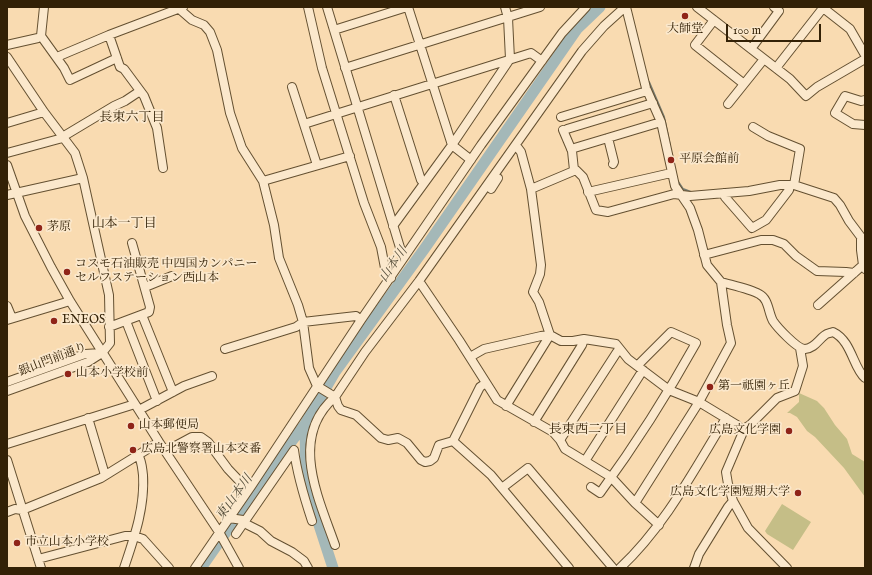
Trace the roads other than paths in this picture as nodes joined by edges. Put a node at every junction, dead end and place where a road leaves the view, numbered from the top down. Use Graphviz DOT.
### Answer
graph roads {
  1 [pos="44,7"];
  2 [pos="180,7"];
  3 [pos="308,7"];
  4 [pos="327,7"];
  5 [pos="408,7"];
  6 [pos="505,7"];
  7 [pos="540,7"];
  8 [pos="586,7"];
  9 [pos="626,7"];
  10 [pos="697,7"];
  11 [pos="774,7"];
  12 [pos="823,7"];
  13 [pos="508,18"];
  14 [pos="714,20"];
  15 [pos="334,30"];
  16 [pos="109,35"];
  17 [pos="41,36"];
  18 [pos="7,45"];
  19 [pos="420,45"];
  20 [pos="751,49"];
  21 [pos="865,55"];
  22 [pos="7,56"];
  23 [pos="57,57"];
  24 [pos="117,58"];
  25 [pos="510,59"];
  26 [pos="764,59"];
  27 [pos="865,59"];
  28 [pos="542,61"];
  29 [pos="345,68"];
  30 [pos="776,68"];
  31 [pos="431,84"];
  32 [pos="744,84"];
  33 [pos="556,86"];
  34 [pos="292,88"];
  35 [pos="140,91"];
  36 [pos="647,91"];
  37 [pos="394,95"];
  38 [pos="865,100"];
  39 [pos="653,103"];
  40 [pos="728,104"];
  41 [pos="357,107"];
  42 [pos="44,112"];
  43 [pos="337,113"];
  44 [pos="561,117"];
  45 [pos="661,122"];
  46 [pos="7,123"];
  47 [pos="304,124"];
  48 [pos="865,125"];
  49 [pos="753,127"];
  50 [pos="63,138"];
  51 [pos="608,138"];
  52 [pos="452,145"];
  53 [pos="518,148"];
  54 [pos="571,149"];
  55 [pos="7,153"];
  56 [pos="350,156"];
  57 [pos="471,160"];
  58 [pos="613,164"];
  59 [pos="7,165"];
  60 [pos="317,165"];
  61 [pos="163,168"];
  62 [pos="574,170"];
  63 [pos="671,172"];
  64 [pos="496,177"];
  65 [pos="83,178"];
  66 [pos="263,181"];
  67 [pos="424,183"];
  68 [pos="792,185"];
  69 [pos="490,188"];
  70 [pos="530,189"];
  71 [pos="16,192"];
  72 [pos="588,192"];
  73 [pos="724,193"];
  74 [pos="7,195"];
  75 [pos="682,195"];
  76 [pos="393,226"];
  77 [pos="863,235"];
  78 [pos="132,243"];
  79 [pos="704,255"];
  80 [pos="405,256"];
  81 [pos="864,267"];
  82 [pos="854,273"];
  83 [pos="172,276"];
  84 [pos="390,278"];
  85 [pos="418,281"];
  86 [pos="721,282"];
  87 [pos="145,287"];
  88 [pos="70,301"];
  89 [pos="818,305"];
  90 [pos="7,306"];
  91 [pos="142,314"];
  92 [pos="9,319"];
  93 [pos="361,320"];
  94 [pos="126,321"];
  95 [pos="303,322"];
  96 [pos="109,327"];
  97 [pos="550,335"];
  98 [pos="584,339"];
  99 [pos="800,348"];
  100 [pos="225,349"];
  101 [pos="620,349"];
  102 [pos="102,353"];
  103 [pos="470,357"];
  104 [pos="640,368"];
  105 [pos="212,376"];
  106 [pos="865,378"];
  107 [pos="7,382"];
  108 [pos="486,383"];
  109 [pos="317,386"];
  110 [pos="669,390"];
  111 [pos="7,391"];
  112 [pos="173,392"];
  113 [pos="335,397"];
  114 [pos="157,401"];
  115 [pos="698,402"];
  116 [pos="506,406"];
  117 [pos="137,407"];
  118 [pos="88,418"];
  119 [pos="726,418"];
  120 [pos="534,422"];
  121 [pos="742,430"];
  122 [pos="560,440"];
  123 [pos="453,441"];
  124 [pos="159,442"];
  125 [pos="7,444"];
  126 [pos="166,451"];
  127 [pos="138,455"];
  128 [pos="7,460"];
  129 [pos="585,461"];
  130 [pos="105,475"];
  131 [pos="611,477"];
  132 [pos="591,487"];
  133 [pos="502,488"];
  134 [pos="248,490"];
  135 [pos="733,501"];
  136 [pos="635,503"];
  137 [pos="22,510"];
  138 [pos="7,512"];
  139 [pos="229,518"];
  140 [pos="312,520"];
  141 [pos="244,521"];
  142 [pos="659,525"];
  143 [pos="220,534"];
  144 [pos="236,534"];
  145 [pos="134,536"];
  146 [pos="335,545"];
  147 [pos="38,560"];
  148 [pos="41,568"];
  149 [pos="124,568"];
  150 [pos="169,568"];
  151 [pos="194,568"];
  152 [pos="239,568"];
  153 [pos="308,568"];
  154 [pos="569,568"];
  155 [pos="613,568"];
  156 [pos="620,568"];
  157 [pos="694,568"];
  158 [pos="787,568"];
  1 -- 17 [label="street"];
  2 -- 16 [label="street"];
  2 -- 66 [label="street"];
  3 -- 43 [label="street"];
  4 -- 15 [label="street"];
  5 -- 15 [label="street"];
  5 -- 19 [label="street"];
  6 -- 13 [label="street"];
  7 -- 13 [label="street"];
  8 -- 28 [label="street"];
  9 -- 33 [label="street"];
  9 -- 36 [label="street"];
  10 -- 14 [label="street"];
  11 -- 20 [label="street"];
  12 -- 21 [label="street"];
  12 -- 30 [label="street"];
  13 -- 19 [label="street"];
  13 -- 25 [label="street"];
  14 -- 20 [label="street"];
  14 -- 32 [label="street"];
  15 -- 29 [label="street"];
  16 -- 23 [label="street"];
  16 -- 24 [label="street"];
  17 -- 18 [label="street"];
  17 -- 23 [label="street"];
  19 -- 29 [label="street"];
  19 -- 31 [label="street"];
  20 -- 26 [label="street"];
  22 -- 42 [label="street"];
  23 -- 24 [label="street"];
  24 -- 35 [label="street"];
  25 -- 28 [label="street"];
  25 -- 31 [label="street"];
  25 -- 52 [label="street"];
  26 -- 30 [label="street"];
  26 -- 32 [label="street"];
  27 -- 30 [label="street"];
  28 -- 57 [label="street"];
  29 -- 41 [label="street"];
  31 -- 37 [label="street"];
  31 -- 52 [label="street"];
  32 -- 40 [label="street"];
  33 -- 53 [label="street"];
  33 -- 64 [label="street"];
  34 -- 47 [label="street"];
  35 -- 50 [label="street"];
  35 -- 61 [label="street"];
  36 -- 39 [label="street"];
  36 -- 44 [label="street"];
  37 -- 41 [label="street"];
  37 -- 67 [label="street"];
  38 -- 48 [label="street"];
  39 -- 45 [label="street"];
  39 -- 54 [label="street"];
  41 -- 43 [label="street"];
  41 -- 76 [label="street"];
  42 -- 46 [label="street"];
  42 -- 50 [label="street"];
  43 -- 47 [label="street"];
  43 -- 56 [label="street"];
  45 -- 51 [label="street"];
  45 -- 63 [label="street"];
  47 -- 60 [label="street"];
  49 -- 68 [label="street"];
  50 -- 55 [label="street"];
  50 -- 65 [label="street"];
  51 -- 54 [label="street"];
  51 -- 58 [label="street"];
  52 -- 57 [label="street"];
  52 -- 67 [label="street"];
  53 -- 64 [label="street"];
  53 -- 70 [label="street"];
  54 -- 62 [label="street"];
  56 -- 60 [label="street"];
  56 -- 84 [label="street"];
  57 -- 80 [label="street"];
  59 -- 71 [label="street"];
  60 -- 66 [label="street"];
  62 -- 70 [label="street"];
  62 -- 72 [label="street"];
  63 -- 72 [label="street"];
  63 -- 75 [label="street"];
  64 -- 69 [label="street"];
  64 -- 85 [label="street"];
  65 -- 71 [label="street"];
  65 -- 96 [label="street"];
  66 -- 95 [label="street"];
  67 -- 76 [label="street"];
  68 -- 73 [label="street"];
  68 -- 73 [label="street"];
  68 -- 77 [label="street"];
  70 -- 97 [label="street"];
  71 -- 74 [label="street"];
  71 -- 88 [label="street"];
  72 -- 75 [label="street"];
  73 -- 75 [label="street"];
  75 -- 79 [label="street"];
  76 -- 80 [label="street"];
  77 -- 81 [label="street"];
  78 -- 87 [label="street"];
  79 -- 82 [label="street"];
  79 -- 86 [label="street"];
  80 -- 84 [label="street"];
  81 -- 82 [label="street"];
  82 -- 89 [label="street"];
  83 -- 87 [label="street"];
  84 -- 93 [label="street"];
  85 -- 103 [label="street"];
  85 -- 113 [label="street"];
  86 -- 99 [label="street"];
  86 -- 115 [label="street"];
  87 -- 91 [label="street"];
  88 -- 92 [label="street"];
  88 -- 102 [label="street"];
  90 -- 92 [label="street"];
  91 -- 94 [label="street"];
  91 -- 112 [label="street"];
  93 -- 95 [label="street"];
  93 -- 109 [label="street"];
  94 -- 96 [label="street"];
  94 -- 114 [label="street"];
  95 -- 100 [label="street"];
  95 -- 109 [label="street"];
  96 -- 102 [label="street"];
  97 -- 98 [label="street"];
  97 -- 103 [label="street"];
  97 -- 116 [label="street"];
  98 -- 101 [label="street"];
  98 -- 120 [label="street"];
  99 -- 106 [label="street"];
  99 -- 121 [label="street"];
  101 -- 104 [label="street"];
  101 -- 122 [label="street"];
  102 -- 107 [label="street, 銀山門前通り"];
  102 -- 111 [label="street, 銀山門前通り"];
  102 -- 117 [label="street"];
  103 -- 108 [label="street"];
  104 -- 110 [label="street"];
  104 -- 110 [label="street"];
  104 -- 129 [label="street"];
  105 -- 112 [label="street"];
  108 -- 116 [label="street"];
  108 -- 123 [label="street"];
  109 -- 113 [label="street"];
  109 -- 134 [label="street"];
  110 -- 115 [label="street"];
  110 -- 131 [label="street"];
  112 -- 114 [label="street"];
  113 -- 123 [label="street"];
  113 -- 146 [label="street"];
  114 -- 117 [label="street"];
  115 -- 119 [label="street"];
  115 -- 136 [label="street"];
  116 -- 120 [label="street"];
  117 -- 118 [label="street"];
  117 -- 124 [label="street"];
  118 -- 125 [label="street"];
  118 -- 130 [label="street"];
  119 -- 121 [label="street"];
  119 -- 142 [label="street"];
  120 -- 122 [label="street"];
  121 -- 135 [label="street"];
  122 -- 129 [label="street"];
  123 -- 133 [label="street"];
  124 -- 126 [label="street"];
  124 -- 127 [label="street"];
  126 -- 134 [label="street"];
  126 -- 143 [label="street"];
  127 -- 130 [label="street"];
  127 -- 145 [label="street"];
  128 -- 137 [label="street"];
  129 -- 131 [label="street"];
  130 -- 137 [label="street"];
  131 -- 132 [label="street"];
  131 -- 136 [label="street"];
  133 -- 154 [label="street"];
  133 -- 155 [label="street"];
  134 -- 139 [label="street"];
  135 -- 157 [label="street"];
  135 -- 158 [label="street"];
  136 -- 142 [label="street"];
  137 -- 138 [label="street"];
  137 -- 147 [label="street"];
  139 -- 141 [label="street"];
  139 -- 143 [label="street"];
  140 -- 141 [label="street"];
  141 -- 144 [label="street"];
  141 -- 153 [label="street"];
  142 -- 156 [label="street"];
  143 -- 151 [label="street"];
  143 -- 152 [label="street"];
  145 -- 147 [label="street"];
  145 -- 149 [label="street"];
  145 -- 150 [label="street"];
  147 -- 148 [label="street"];
}
